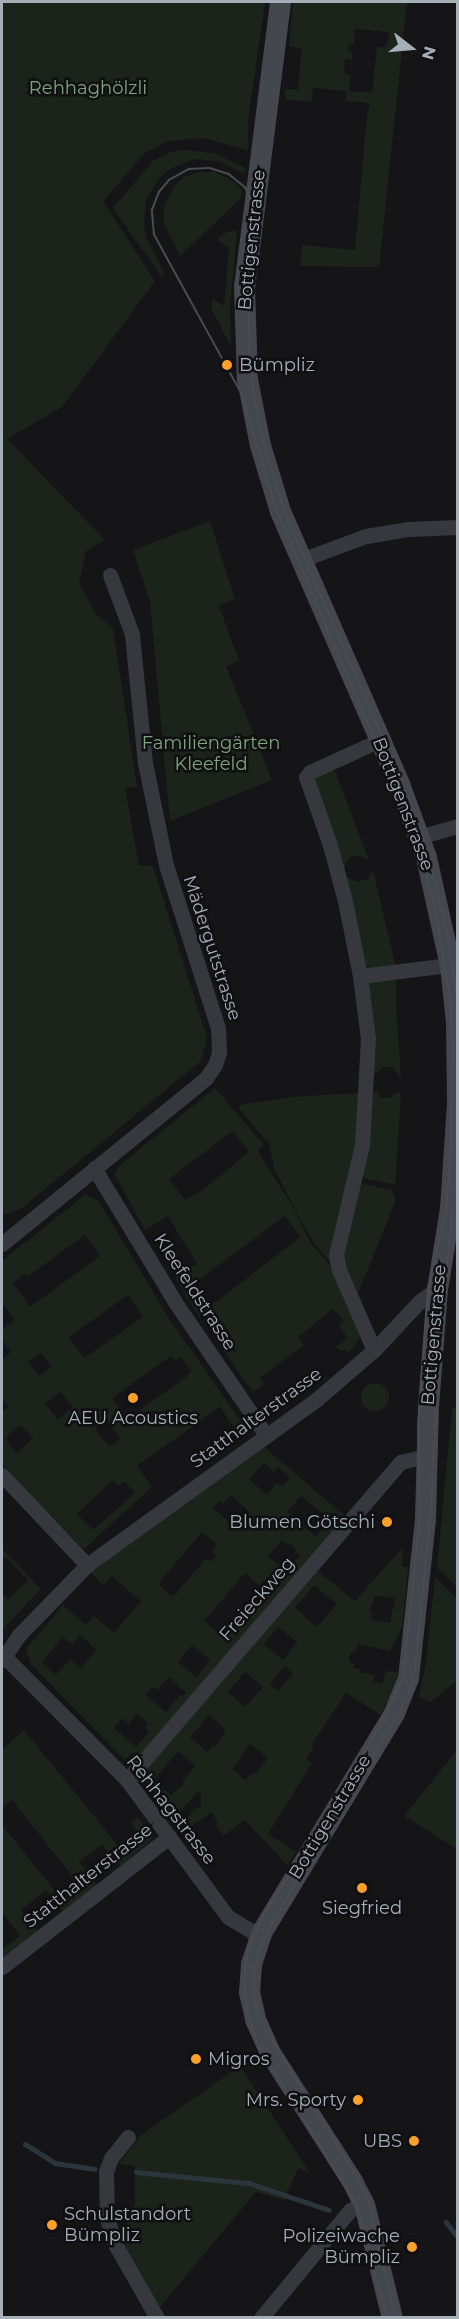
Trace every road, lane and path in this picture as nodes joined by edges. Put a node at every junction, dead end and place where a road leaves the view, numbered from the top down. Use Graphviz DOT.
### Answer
graph roads {
  1 [pos="280,2"];
  2 [pos="458,527"];
  3 [pos="301,560"];
  4 [pos="110,575"];
  5 [pos="380,740"];
  6 [pos="458,826"];
  7 [pos="419,837"];
  8 [pos="450,965"];
  9 [pos="360,976"];
  10 [pos="457,1047"];
  11 [pos="94,1168"];
  12 [pos="3,1240"];
  13 [pos="451,1244"];
  14 [pos="437,1289"];
  15 [pos="374,1350"];
  16 [pos="266,1435"];
  17 [pos="425,1456"];
  18 [pos="2,1475"];
  19 [pos="87,1565"];
  20 [pos="2,1657"];
  21 [pos="127,1780"];
  22 [pos="169,1837"];
  23 [pos="260,1936"];
  24 [pos="2,1967"];
  25 [pos="128,2137"];
  26 [pos="364,2204"];
  27 [pos="158,2318"];
  28 [pos="261,2318"];
  29 [pos="392,2318"];
  1 -- 3 [label="street, Bottigenstrasse"];
  2 -- 3 [label="street"];
  3 -- 5 [label="street, Bottigenstrasse"];
  4 -- 11 [label="street, Mädergutstrasse"];
  5 -- 7 [label="street, Bottigenstrasse"];
  5 -- 9 [label="street"];
  6 -- 7 [label="street"];
  7 -- 8 [label="street, Bottigenstrasse"];
  8 -- 9 [label="street"];
  8 -- 10 [label="street, Bottigenstrasse"];
  9 -- 15 [label="street"];
  10 -- 13 [label="street, Bottigenstrasse"];
  11 -- 12 [label="street, Mädergutstrasse"];
  11 -- 16 [label="street, Kleefeldstrasse"];
  13 -- 14 [label="street, Bottigenstrasse"];
  14 -- 15 [label="street, Statthalterstrasse"];
  14 -- 17 [label="street, Bottigenstrasse"];
  15 -- 16 [label="street, Statthalterstrasse"];
  16 -- 19 [label="street, Statthalterstrasse"];
  17 -- 21 [label="street, Freieckweg"];
  17 -- 23 [label="street, Bottigenstrasse"];
  18 -- 19 [label="street"];
  19 -- 20 [label="street, Statthalterstrasse"];
  20 -- 21 [label="street, Rehhagstrasse"];
  21 -- 22 [label="street, Rehhagstrasse"];
  22 -- 23 [label="street, Rehhagstrasse"];
  22 -- 24 [label="street, Statthalterstrasse"];
  23 -- 26 [label="street, Bottigenstrasse"];
  25 -- 27 [label="street"];
  26 -- 28 [label="street"];
  26 -- 29 [label="street, Bottigenstrasse"];
}
